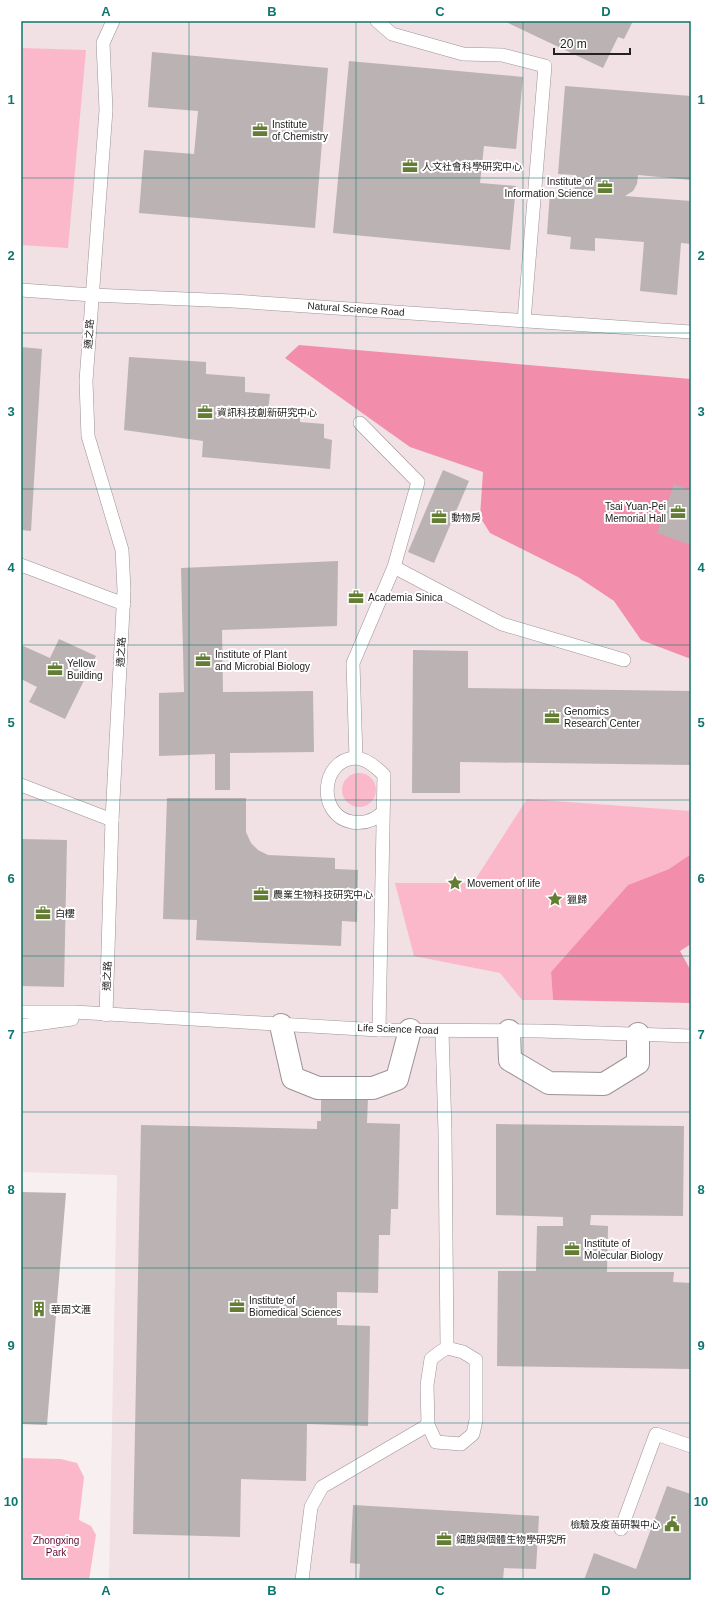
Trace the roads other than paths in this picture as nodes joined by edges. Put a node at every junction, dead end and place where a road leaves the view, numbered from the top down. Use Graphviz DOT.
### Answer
graph roads {
  1 [pos="113,21"];
  2 [pos="377,21"];
  3 [pos="21,290"];
  4 [pos="92,295"];
  5 [pos="524,321"];
  6 [pos="691,332"];
  7 [pos="360,423"];
  8 [pos="21,566"];
  9 [pos="394,567"];
  10 [pos="124,604"];
  11 [pos="624,660"];
  12 [pos="356,758"];
  13 [pos="21,785"];
  14 [pos="383,812"];
  15 [pos="112,820"];
  16 [pos="21,1012"];
  17 [pos="106,1015"];
  18 [pos="281,1025"];
  19 [pos="21,1026"];
  20 [pos="379,1030"];
  21 [pos="410,1030"];
  22 [pos="442,1031"];
  23 [pos="509,1031"];
  24 [pos="638,1034"];
  25 [pos="691,1036"];
  26 [pos="446,1348"];
  27 [pos="428,1425"];
  28 [pos="691,1446"];
  29 [pos="621,1529"];
  30 [pos="302,1580"];
  1 -- 4 [label="lane, 適之路"];
  2 -- 5 [label="lane"];
  3 -- 4 [label="lane, Natural Science Road"];
  4 -- 5 [label="lane, Natural Science Road"];
  4 -- 10 [label="lane, 適之路"];
  5 -- 6 [label="lane, Natural Science Road"];
  7 -- 9 [label="lane"];
  8 -- 10 [label="lane"];
  9 -- 11 [label="lane"];
  9 -- 12 [label="lane"];
  10 -- 15 [label="lane, 適之路"];
  12 -- 14 [label="lane"];
  12 -- 14 [label="lane"];
  13 -- 15 [label="lane"];
  14 -- 20 [label="lane"];
  15 -- 17 [label="lane, 適之路"];
  16 -- 17 [label="lane, Life Science Road"];
  17 -- 18 [label="lane, Life Science Road"];
  17 -- 19 [label="lane, Life Science Road"];
  18 -- 20 [label="lane, Life Science Road"];
  18 -- 21 [label="street"];
  20 -- 21 [label="lane, Life Science Road"];
  21 -- 22 [label="lane, Life Science Road"];
  22 -- 23 [label="lane, Life Science Road"];
  22 -- 26 [label="lane"];
  23 -- 24 [label="lane, Life Science Road"];
  23 -- 24 [label="street"];
  24 -- 25 [label="lane, Life Science Road"];
  26 -- 27 [label="lane"];
  26 -- 27 [label="lane"];
  27 -- 30 [label="lane"];
  28 -- 29 [label="lane"];
}
